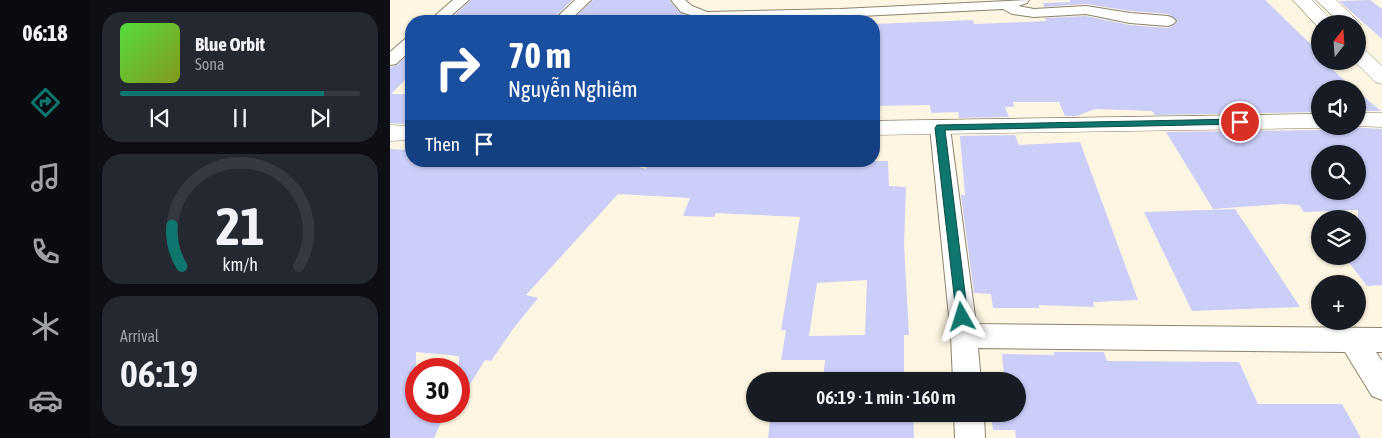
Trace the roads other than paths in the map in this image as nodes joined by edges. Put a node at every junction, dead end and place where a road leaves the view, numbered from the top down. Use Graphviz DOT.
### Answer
graph roads {
  1 [pos="462,0"];
  2 [pos="584,0"];
  3 [pos="678,0"];
  4 [pos="1022,0"];
  5 [pos="1302,0"];
  6 [pos="1326,0"];
  7 [pos="1005,4"];
  8 [pos="443,15"];
  9 [pos="567,15"];
  10 [pos="703,15"];
  11 [pos="751,15"];
  12 [pos="1317,15"];
  13 [pos="1343,15"];
  14 [pos="1168,22"];
  15 [pos="405,47"];
  16 [pos="390,60"];
  17 [pos="1366,62"];
  18 [pos="1382,78"];
  19 [pos="1366,120"];
  20 [pos="1382,120"];
  21 [pos="1311,121"];
  22 [pos="880,128"];
  23 [pos="940,128"];
  24 [pos="390,133"];
  25 [pos="405,133"];
  26 [pos="964,336"];
  27 [pos="1352,339"];
  28 [pos="1382,340"];
  29 [pos="966,372"];
  30 [pos="1382,386"];
  31 [pos="969,422"];
  32 [pos="970,438"];
  1 -- 8 [label="street"];
  2 -- 9 [label="street"];
  3 -- 10 [label="street"];
  4 -- 7 [label="street"];
  5 -- 12 [label="street"];
  6 -- 13 [label="street"];
  7 -- 11 [label="street"];
  7 -- 14 [label="street"];
  15 -- 16 [label="street"];
  17 -- 18 [label="street"];
  19 -- 20 [label="street"];
  21 -- 23 [label="street"];
  22 -- 23 [label="street"];
  23 -- 26 [label="street"];
  24 -- 25 [label="street"];
  26 -- 27 [label="street"];
  26 -- 29 [label="street"];
  27 -- 28 [label="street"];
  27 -- 30 [label="street"];
  31 -- 32 [label="street"];
}
